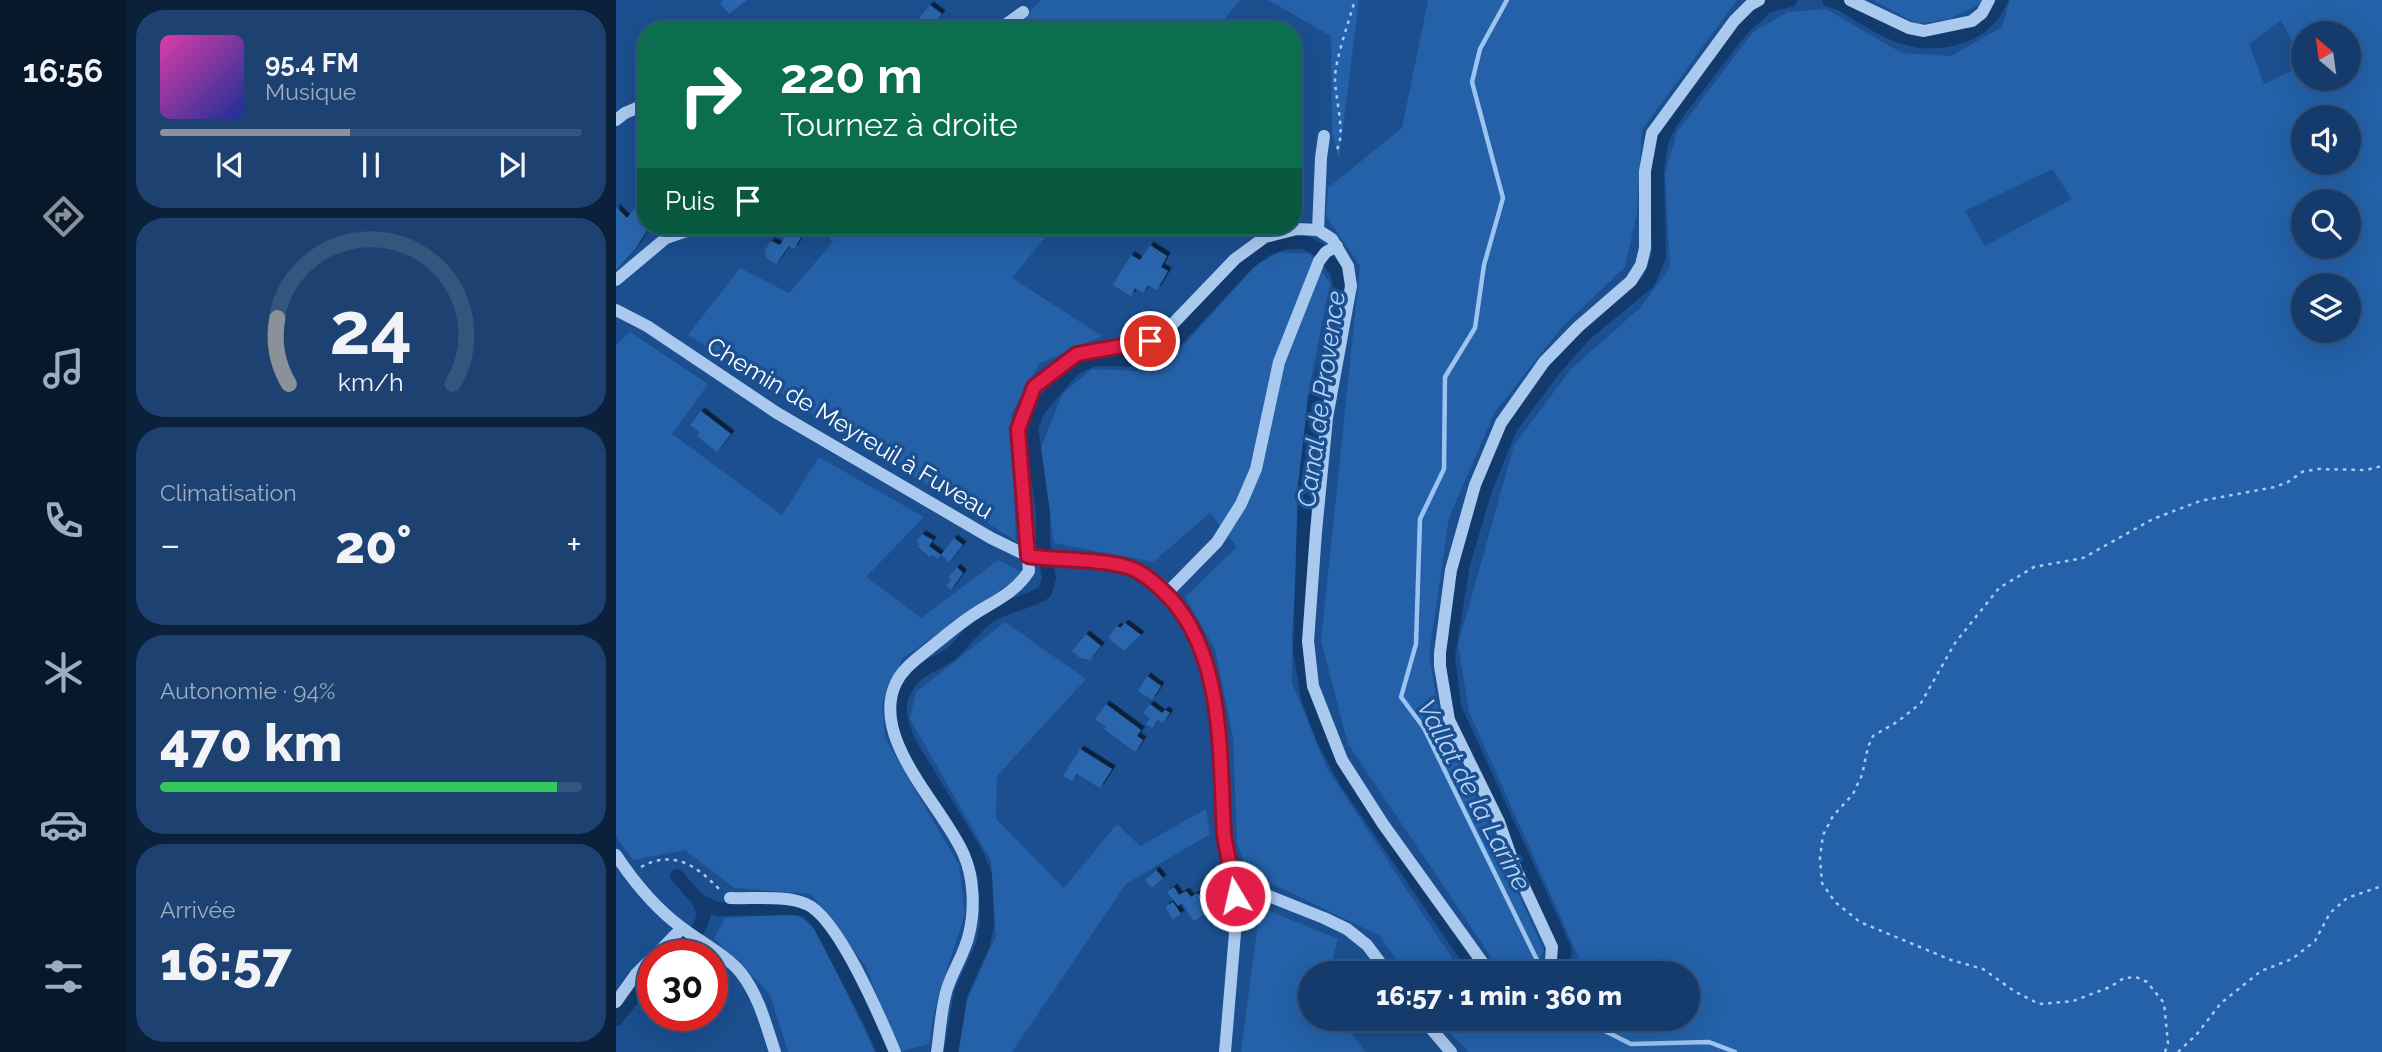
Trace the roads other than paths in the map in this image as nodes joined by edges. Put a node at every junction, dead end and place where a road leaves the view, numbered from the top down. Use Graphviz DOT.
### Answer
graph roads {
  1 [pos="1759,0"];
  2 [pos="1850,0"];
  3 [pos="1989,0"];
  4 [pos="1023,12"];
  5 [pos="1010,21"];
  6 [pos="637,108"];
  7 [pos="616,120"];
  8 [pos="1324,135"];
  9 [pos="1302,229"];
  10 [pos="1318,230"];
  11 [pos="675,235"];
  12 [pos="1273,235"];
  13 [pos="1327,253"];
  14 [pos="616,280"];
  15 [pos="616,310"];
  16 [pos="1028,556"];
  17 [pos="1166,594"];
  18 [pos="616,855"];
  19 [pos="1233,872"];
  20 [pos="730,898"];
  21 [pos="686,930"];
  22 [pos="674,940"];
  23 [pos="1379,961"];
  24 [pos="1481,961"];
  25 [pos="1551,961"];
  26 [pos="637,973"];
  27 [pos="616,1002"];
  28 [pos="1433,1031"];
  29 [pos="775,1052"];
  30 [pos="895,1052"];
  31 [pos="937,1052"];
  32 [pos="1225,1052"];
  33 [pos="1451,1052"];
  1 -- 25 [label="street"];
  2 -- 3 [label="street"];
  4 -- 5 [label="street"];
  6 -- 7 [label="street"];
  8 -- 10 [label="street"];
  9 -- 10 [label="street"];
  10 -- 13 [label="street"];
  11 -- 14 [label="street"];
  12 -- 16 [label="street"];
  13 -- 17 [label="street"];
  13 -- 24 [label="street"];
  15 -- 16 [label="street, Chemin de Meyreuil à Fuveau"];
  16 -- 17 [label="street, Chemin de Meyreuil à Fuveau"];
  16 -- 31 [label="street"];
  17 -- 19 [label="street, Chemin de Meyreuil à Fuveau"];
  18 -- 21 [label="street"];
  19 -- 23 [label="street"];
  19 -- 32 [label="street, Chemin de Meyreuil à Fuveau"];
  20 -- 30 [label="street"];
  21 -- 22 [label="street"];
  21 -- 29 [label="street"];
  26 -- 27 [label="street"];
  28 -- 33 [label="street"];
}
